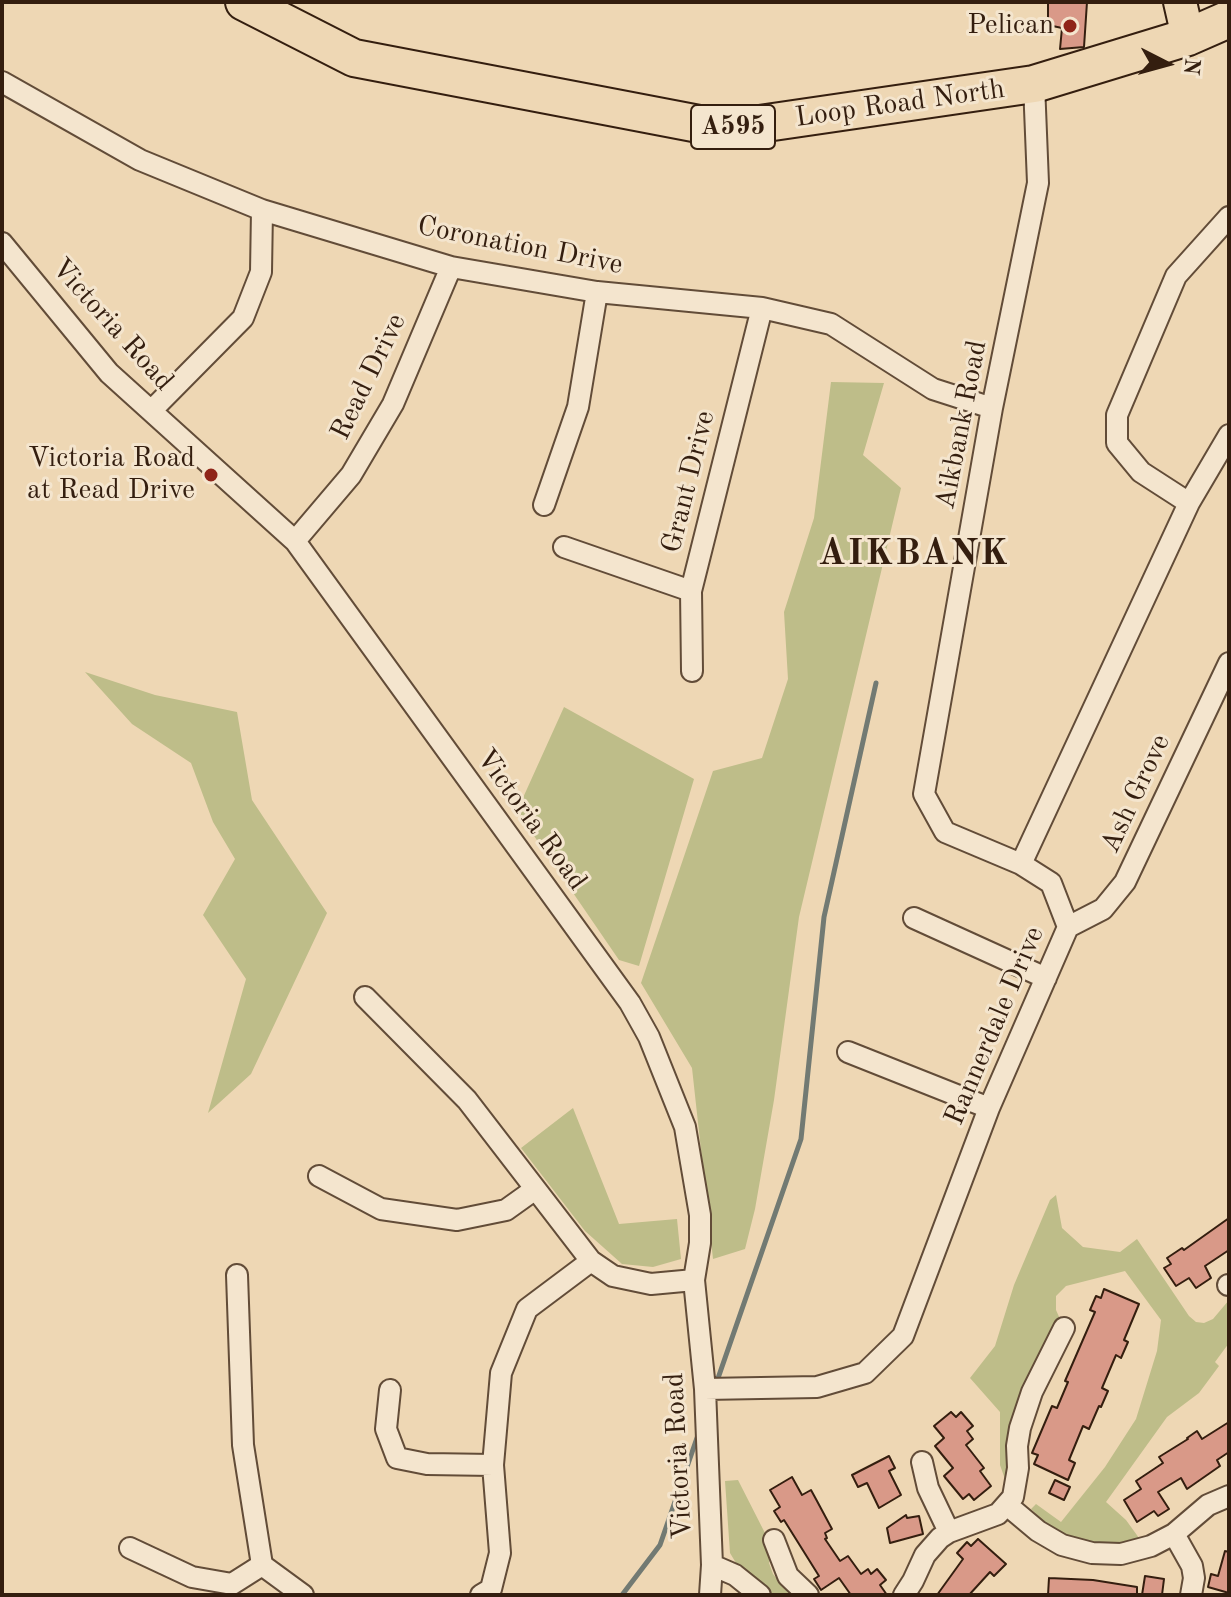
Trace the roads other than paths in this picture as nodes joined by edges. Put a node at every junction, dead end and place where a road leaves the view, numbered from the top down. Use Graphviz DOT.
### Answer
graph roads {
  1 [pos="244,2"];
  2 [pos="1180,2"];
  3 [pos="1229,19"];
  4 [pos="1188,37"];
  5 [pos="2,82"];
  6 [pos="1034,84"];
  7 [pos="262,210"];
  8 [pos="1229,217"];
  9 [pos="2,243"];
  10 [pos="451,267"];
  11 [pos="597,292"];
  12 [pos="762,308"];
  13 [pos="992,408"];
  14 [pos="151,411"];
  15 [pos="1226,447"];
  16 [pos="1189,503"];
  17 [pos="544,505"];
  18 [pos="295,541"];
  19 [pos="564,547"];
  20 [pos="691,591"];
  21 [pos="1229,663"];
  22 [pos="692,671"];
  23 [pos="1021,864"];
  24 [pos="914,918"];
  25 [pos="1068,927"];
  26 [pos="1046,978"];
  27 [pos="365,997"];
  28 [pos="848,1052"];
  29 [pos="989,1108"];
  30 [pos="319,1176"];
  31 [pos="534,1190"];
  32 [pos="591,1261"];
  33 [pos="237,1275"];
  34 [pos="694,1280"];
  35 [pos="1064,1328"];
  36 [pos="705,1389"];
  37 [pos="390,1390"];
  38 [pos="922,1462"];
  39 [pos="493,1465"];
  40 [pos="1229,1496"];
  41 [pos="1007,1505"];
  42 [pos="949,1532"];
  43 [pos="1174,1534"];
  44 [pos="774,1540"];
  45 [pos="130,1548"];
  46 [pos="262,1565"];
  47 [pos="712,1565"];
  48 [pos="303,1595"];
  49 [pos="481,1595"];
  50 [pos="710,1595"];
  51 [pos="760,1595"];
  52 [pos="808,1595"];
  53 [pos="904,1595"];
  54 [pos="1191,1595"];
  1 -- 6 [label="highway, Loop Road North / A595"];
  2 -- 4 [label="main road"];
  3 -- 4 [label="highway, Loop Road North / A595"];
  4 -- 6 [label="highway, Loop Road North / A595"];
  5 -- 7 [label="street, Coronation Drive"];
  6 -- 13 [label="street, Aikbank Road"];
  7 -- 10 [label="street, Coronation Drive"];
  7 -- 14 [label="street"];
  8 -- 16 [label="street"];
  9 -- 14 [label="street, Victoria Road"];
  10 -- 11 [label="street, Coronation Drive"];
  10 -- 18 [label="street, Read Drive"];
  11 -- 12 [label="street, Coronation Drive"];
  11 -- 17 [label="street"];
  12 -- 13 [label="street, Coronation Drive"];
  12 -- 20 [label="street, Grant Drive"];
  13 -- 23 [label="street, Aikbank Road"];
  14 -- 18 [label="street, Victoria Road"];
  15 -- 16 [label="street"];
  16 -- 23 [label="street"];
  18 -- 34 [label="street, Victoria Road"];
  19 -- 20 [label="street"];
  20 -- 22 [label="street, Grant Drive"];
  21 -- 25 [label="street, Ash Grove"];
  23 -- 25 [label="street, Rannerdale Drive"];
  24 -- 26 [label="street"];
  25 -- 26 [label="street, Rannerdale Drive"];
  26 -- 29 [label="street, Rannerdale Drive"];
  27 -- 31 [label="street"];
  28 -- 29 [label="street"];
  29 -- 36 [label="street, Rannerdale Drive"];
  30 -- 31 [label="street"];
  31 -- 32 [label="street"];
  32 -- 34 [label="street"];
  32 -- 39 [label="street"];
  33 -- 46 [label="street"];
  34 -- 36 [label="street, Victoria Road"];
  35 -- 41 [label="street"];
  36 -- 47 [label="street, Victoria Road"];
  37 -- 39 [label="street"];
  38 -- 42 [label="street"];
  39 -- 49 [label="street"];
  40 -- 43 [label="street"];
  41 -- 42 [label="street"];
  41 -- 43 [label="street"];
  42 -- 53 [label="street"];
  43 -- 54 [label="street"];
  44 -- 52 [label="street"];
  45 -- 46 [label="street"];
  46 -- 48 [label="street"];
  47 -- 50 [label="street, Victoria Road"];
  47 -- 51 [label="street"];
}
